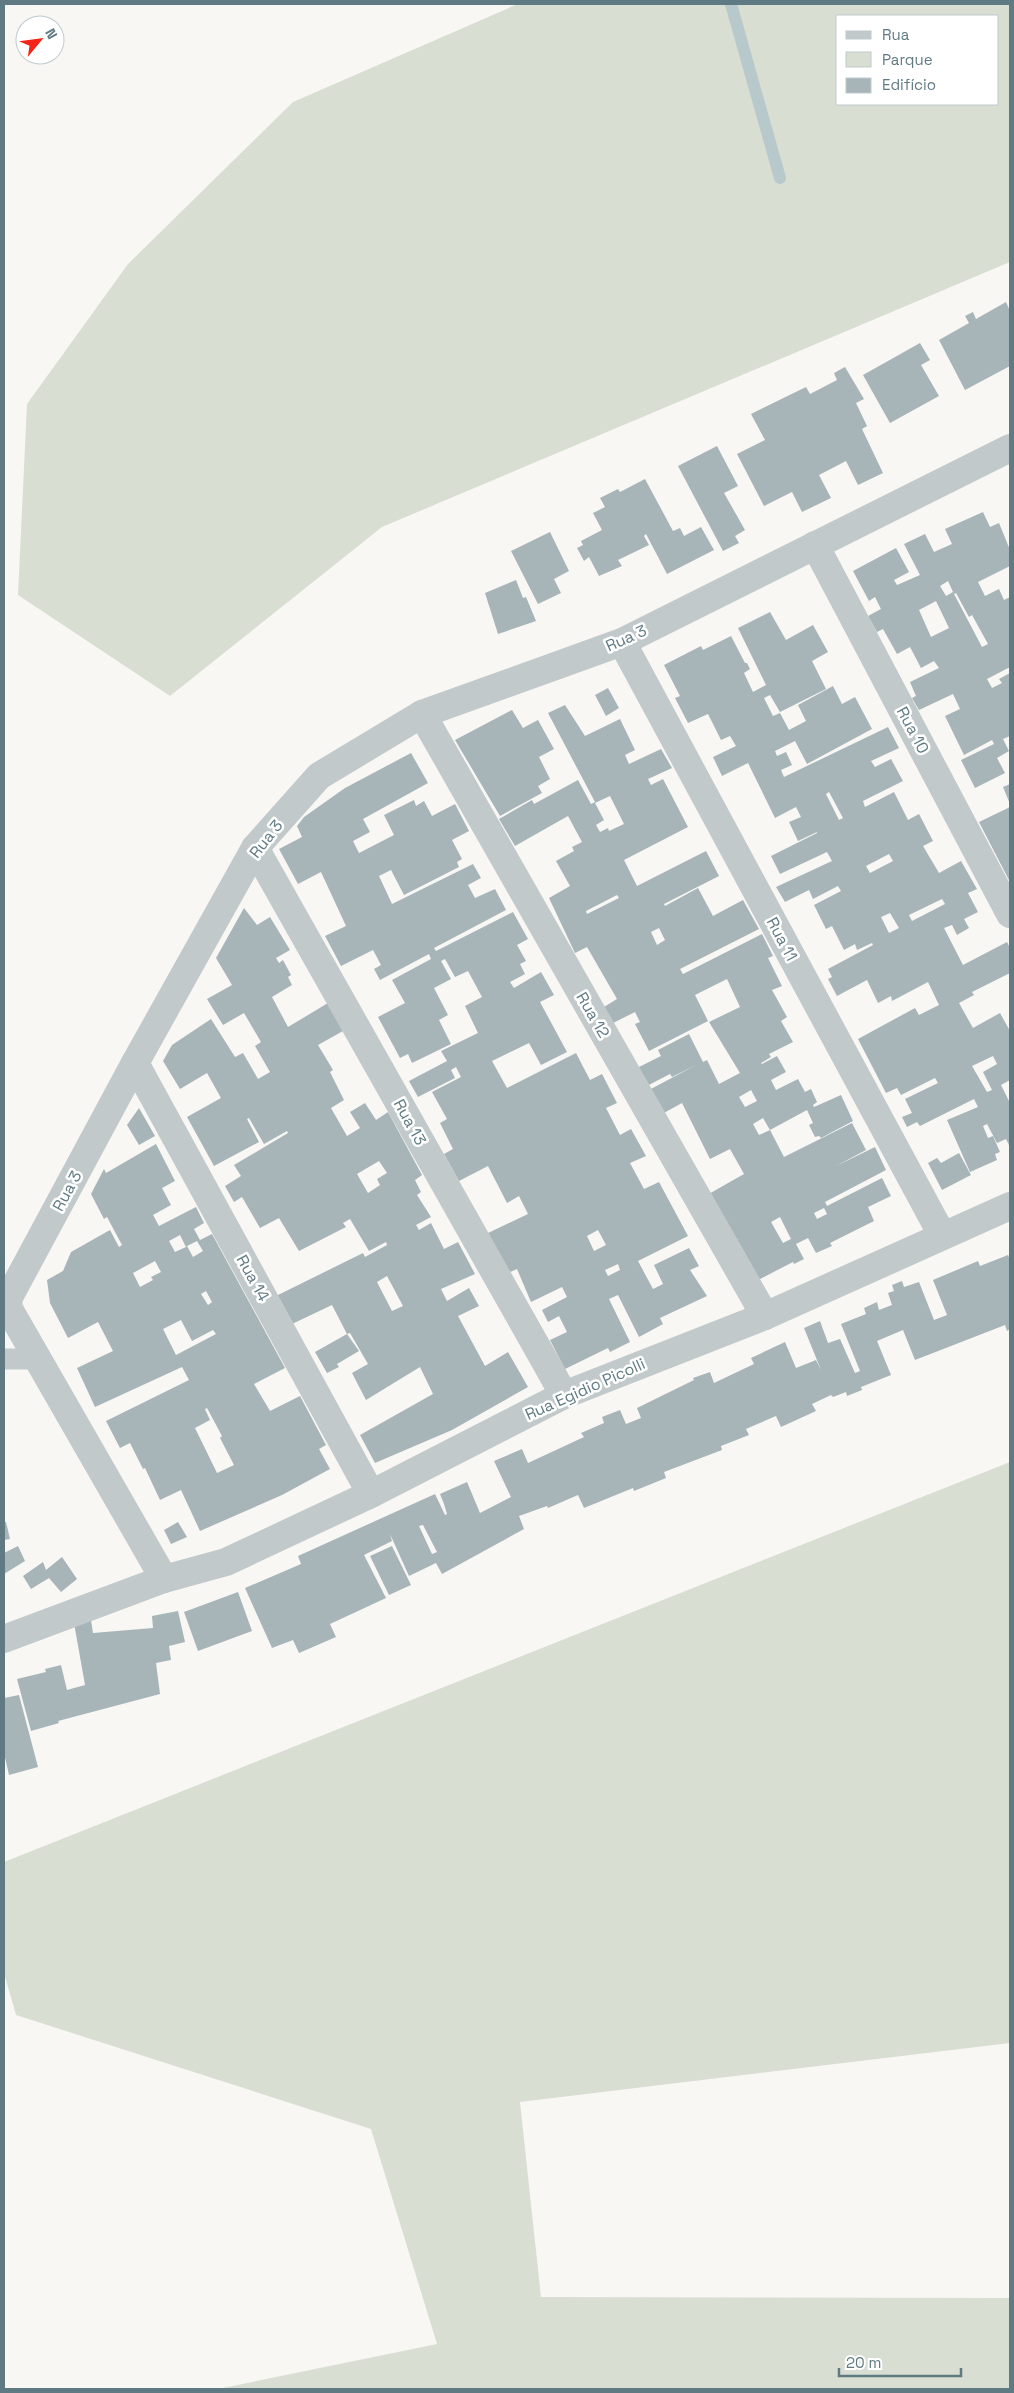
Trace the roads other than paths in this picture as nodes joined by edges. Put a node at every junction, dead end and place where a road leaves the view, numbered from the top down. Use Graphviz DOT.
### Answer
graph roads {
  1 [pos="1006,458"];
  2 [pos="815,545"];
  3 [pos="622,642"];
  4 [pos="422,714"];
  5 [pos="255,848"];
  6 [pos="1010,914"];
  7 [pos="135,1062"];
  8 [pos="1010,1206"];
  9 [pos="942,1235"];
  10 [pos="765,1316"];
  11 [pos="4,1359"];
  12 [pos="40,1359"];
  13 [pos="564,1395"];
  14 [pos="371,1494"];
  15 [pos="164,1579"];
  16 [pos="4,1639"];
  1 -- 2 [label="street, Rua 3"];
  2 -- 3 [label="street, Rua 3"];
  2 -- 6 [label="street, Rua 10"];
  3 -- 4 [label="street, Rua 3"];
  3 -- 9 [label="street, Rua 11"];
  4 -- 5 [label="street, Rua 3"];
  4 -- 10 [label="street, Rua 12"];
  5 -- 7 [label="street, Rua 3"];
  5 -- 13 [label="street, Rua 13"];
  7 -- 12 [label="street, Rua 3"];
  7 -- 14 [label="street, Rua 14"];
  8 -- 9 [label="street, Rua Egidio Picolli"];
  9 -- 10 [label="street, Rua Egidio Picolli"];
  10 -- 13 [label="street, Rua Egidio Picolli"];
  11 -- 12 [label="lane"];
  12 -- 15 [label="street, Rua 3"];
  13 -- 14 [label="street, Rua Egidio Picolli"];
  14 -- 15 [label="street, Rua Egidio Picolli"];
  15 -- 16 [label="street, Rua Egidio Picolli"];
}
